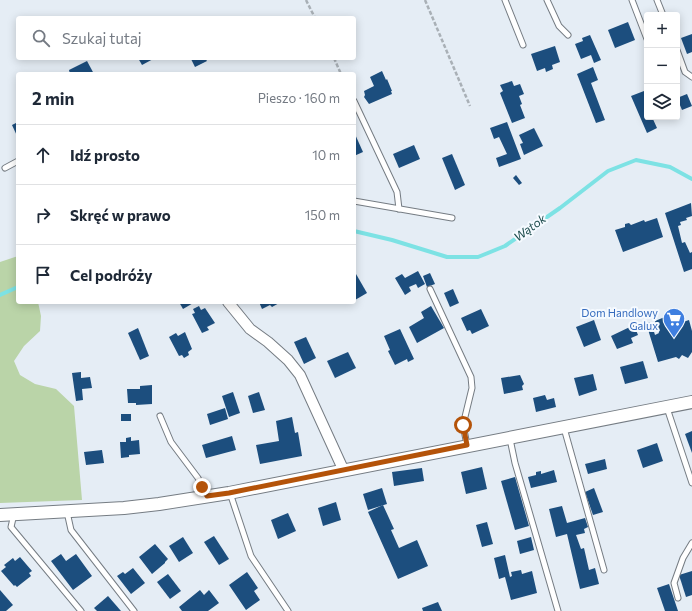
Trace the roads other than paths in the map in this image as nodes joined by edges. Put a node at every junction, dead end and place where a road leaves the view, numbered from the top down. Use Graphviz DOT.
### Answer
graph roads {
  1 [pos="505,0"];
  2 [pos="547,0"];
  3 [pos="632,0"];
  4 [pos="657,0"];
  5 [pos="662,12"];
  6 [pos="644,31"];
  7 [pos="568,35"];
  8 [pos="523,45"];
  9 [pos="680,58"];
  10 [pos="692,77"];
  11 [pos="356,105"];
  12 [pos="16,163"];
  13 [pos="5,168"];
  14 [pos="356,201"];
  15 [pos="399,209"];
  16 [pos="452,218"];
  17 [pos="430,289"];
  18 [pos="230,304"];
  19 [pos="692,402"];
  20 [pos="667,407"];
  21 [pos="160,416"];
  22 [pos="564,427"];
  23 [pos="510,437"];
  24 [pos="467,445"];
  25 [pos="343,469"];
  26 [pos="692,483"];
  27 [pos="229,493"];
  28 [pos="207,496"];
  29 [pos="67,511"];
  30 [pos="14,514"];
  31 [pos="0,515"];
  32 [pos="692,543"];
  33 [pos="604,570"];
  34 [pos="678,598"];
  35 [pos="81,611"];
  36 [pos="134,611"];
  37 [pos="288,611"];
  38 [pos="558,611"];
  1 -- 8 [label="lane"];
  2 -- 7 [label="lane"];
  3 -- 6 [label="lane"];
  4 -- 5 [label="lane"];
  9 -- 10 [label="lane"];
  11 -- 15 [label="lane"];
  12 -- 13 [label="lane"];
  14 -- 15 [label="lane"];
  15 -- 16 [label="lane"];
  17 -- 24 [label="lane"];
  18 -- 25 [label="street"];
  19 -- 20 [label="street"];
  20 -- 22 [label="street"];
  20 -- 26 [label="lane"];
  21 -- 28 [label="lane"];
  22 -- 23 [label="street"];
  22 -- 33 [label="lane"];
  23 -- 24 [label="street"];
  23 -- 38 [label="lane"];
  24 -- 25 [label="street"];
  25 -- 27 [label="street"];
  27 -- 28 [label="street"];
  27 -- 37 [label="lane"];
  28 -- 29 [label="street"];
  29 -- 30 [label="street"];
  29 -- 36 [label="lane"];
  30 -- 31 [label="street"];
  30 -- 35 [label="lane"];
  32 -- 34 [label="lane"];
}
